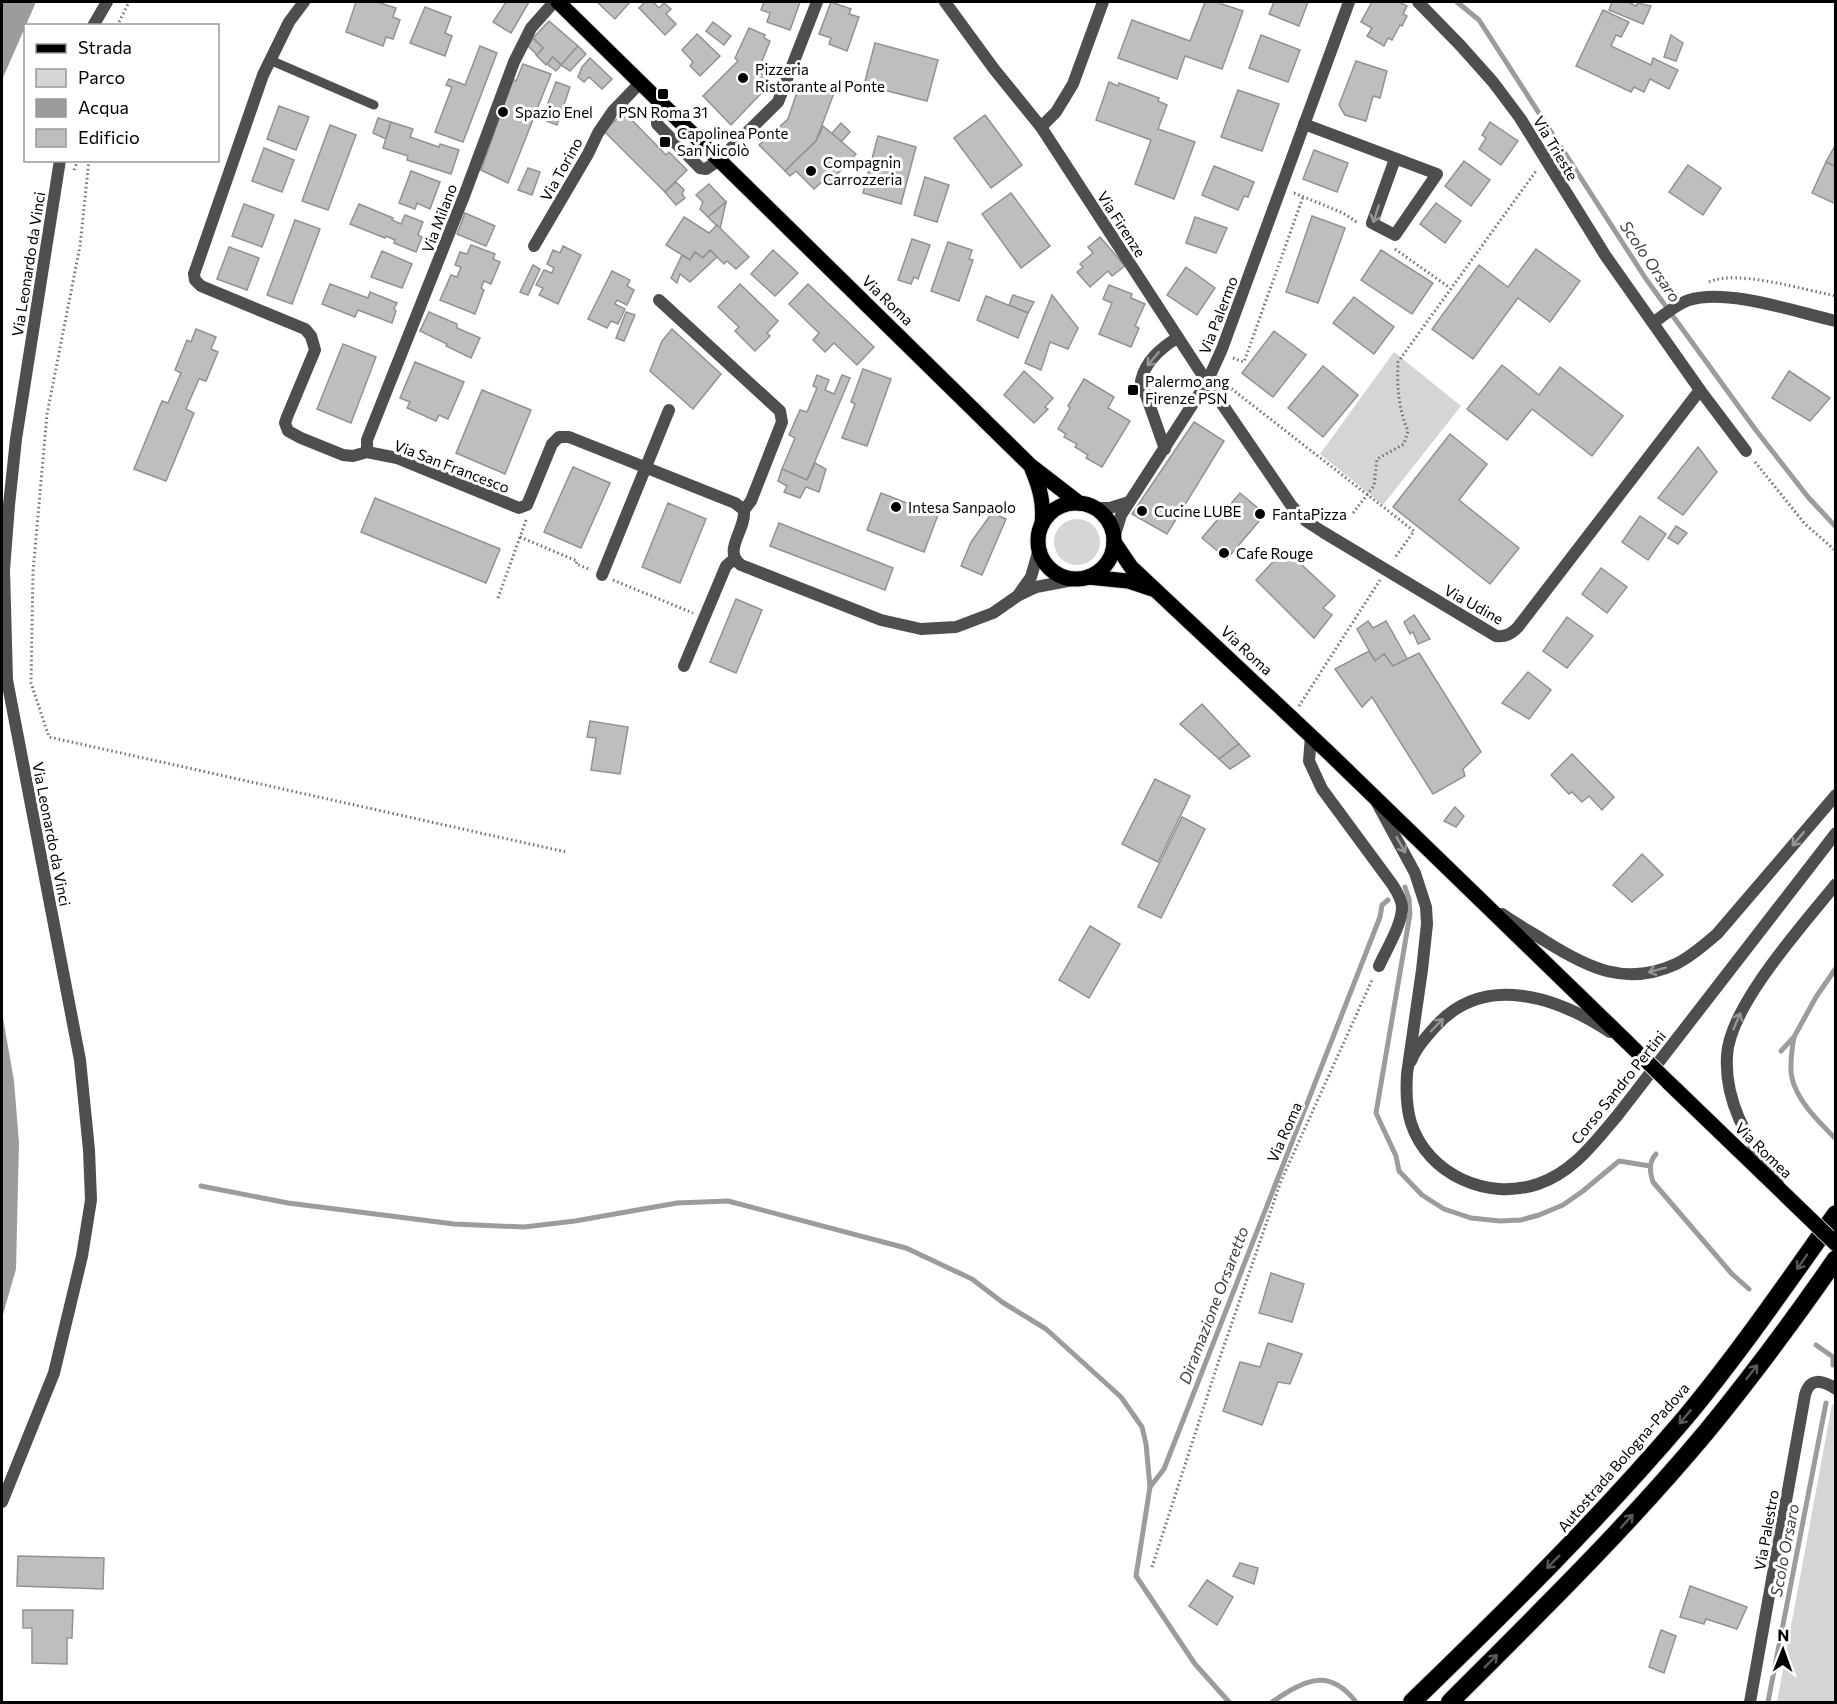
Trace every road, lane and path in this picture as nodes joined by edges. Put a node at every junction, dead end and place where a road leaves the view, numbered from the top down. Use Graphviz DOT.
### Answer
graph roads {
  1 [pos="107,2"];
  2 [pos="129,2"];
  3 [pos="304,2"];
  4 [pos="556,2"];
  5 [pos="817,2"];
  6 [pos="945,2"];
  7 [pos="1103,2"];
  8 [pos="1349,2"];
  9 [pos="1418,2"];
  10 [pos="94,24"];
  11 [pos="118,24"];
  12 [pos="270,60"];
  13 [pos="641,82"];
  14 [pos="374,105"];
  15 [pos="1304,124"];
  16 [pos="1041,127"];
  17 [pos="1545,158"];
  18 [pos="1395,159"];
  19 [pos="719,160"];
  20 [pos="60,162"];
  21 [pos="89,162"];
  22 [pos="1292,193"];
  23 [pos="1303,197"];
  24 [pos="1360,224"];
  25 [pos="1388,244"];
  26 [pos="534,246"];
  27 [pos="1450,288"];
  28 [pos="659,300"];
  29 [pos="1658,319"];
  30 [pos="1836,321"];
  31 [pos="1178,338"];
  32 [pos="1230,364"];
  33 [pos="1207,381"];
  34 [pos="1226,381"];
  35 [pos="1700,390"];
  36 [pos="669,411"];
  37 [pos="1165,449"];
  38 [pos="1746,451"];
  39 [pos="368,452"];
  40 [pos="1031,466"];
  41 [pos="647,468"];
  42 [pos="1367,495"];
  43 [pos="1129,502"];
  44 [pos="1086,506"];
  45 [pos="744,510"];
  46 [pos="1353,513"];
  47 [pos="1041,525"];
  48 [pos="520,537"];
  49 [pos="1114,540"];
  50 [pos="1039,549"];
  51 [pos="1836,551"];
  52 [pos="734,559"];
  53 [pos="1391,562"];
  54 [pos="602,575"];
  55 [pos="1080,578"];
  56 [pos="1381,579"];
  57 [pos="1157,591"];
  58 [pos="1019,594"];
  59 [pos="498,598"];
  60 [pos="684,666"];
  61 [pos="1292,717"];
  62 [pos="1311,736"];
  63 [pos="1372,795"];
  64 [pos="1836,795"];
  65 [pos="1836,833"];
  66 [pos="566,852"];
  67 [pos="1836,884"];
  68 [pos="1481,900"];
  69 [pos="1379,966"];
  70 [pos="1628,1043"];
  71 [pos="1407,1074"];
  72 [pos="1668,1082"];
  73 [pos="1836,1214"];
  74 [pos="1806,1215"];
  75 [pos="1836,1244"];
  76 [pos="1836,1259"];
  77 [pos="1833,1387"];
  78 [pos="2,1502"];
  79 [pos="1152,1567"];
  80 [pos="1412,1702"];
  81 [pos="1450,1702"];
  82 [pos="1750,1702"];
  1 -- 10 [label="street"];
  2 -- 11 [label="path"];
  3 -- 12 [label="street"];
  4 -- 13 [label="main road, Via Roma"];
  4 -- 39 [label="street, Via Milano"];
  5 -- 19 [label="street"];
  6 -- 16 [label="street, Via Firenze"];
  7 -- 16 [label="street"];
  8 -- 15 [label="street, Via Palermo"];
  9 -- 17 [label="street, Via Trieste"];
  12 -- 14 [label="lane"];
  12 -- 39 [label="street, Via San Francesco"];
  13 -- 19 [label="main road, Via Roma"];
  13 -- 26 [label="street, Via Torino"];
  15 -- 18 [label="street"];
  15 -- 33 [label="street, Via Palermo"];
  16 -- 31 [label="street, Via Firenze"];
  17 -- 27 [label="path"];
  17 -- 29 [label="street, Via Trieste"];
  18 -- 18 [label="street, one-way"];
  19 -- 40 [label="main road, Via Roma"];
  20 -- 78 [label="street, Via Leonardo da Vinci"];
  21 -- 66 [label="path"];
  22 -- 23 [label="path"];
  23 -- 24 [label="path"];
  23 -- 32 [label="path"];
  25 -- 27 [label="path"];
  27 -- 42 [label="path"];
  28 -- 45 [label="street"];
  29 -- 30 [label="street"];
  29 -- 35 [label="street, Via Trieste"];
  31 -- 33 [label="street, Via Firenze"];
  31 -- 37 [label="street, one-way"];
  33 -- 35 [label="street, Via Udine"];
  33 -- 37 [label="street, Via Palermo"];
  34 -- 42 [label="path"];
  35 -- 38 [label="street, Via Trieste"];
  36 -- 41 [label="street"];
  37 -- 43 [label="street, Via Palermo"];
  38 -- 51 [label="path"];
  39 -- 41 [label="street, Via San Francesco"];
  40 -- 44 [label="main road, Via Roma"];
  40 -- 47 [label="main road, Via Roma"];
  41 -- 45 [label="street, Via San Francesco"];
  41 -- 54 [label="street"];
  42 -- 46 [label="path"];
  42 -- 53 [label="path"];
  43 -- 44 [label="street"];
  43 -- 49 [label="street, Via Palermo"];
  44 -- 47 [label="main road"];
  44 -- 49 [label="main road"];
  45 -- 52 [label="street"];
  47 -- 50 [label="main road"];
  48 -- 59 [label="path"];
  49 -- 55 [label="main road"];
  49 -- 57 [label="main road, Via Roma"];
  50 -- 55 [label="main road"];
  50 -- 58 [label="street"];
  52 -- 58 [label="street"];
  52 -- 60 [label="street"];
  55 -- 57 [label="main road, Via Roma"];
  55 -- 58 [label="street"];
  56 -- 61 [label="path"];
  57 -- 61 [label="main road, Via Roma"];
  61 -- 62 [label="main road, Via Roma"];
  62 -- 63 [label="main road, Via Roma"];
  62 -- 69 [label="street"];
  63 -- 68 [label="main road, Via Roma"];
  63 -- 71 [label="street, Corso Sandro Pertini, one-way"];
  64 -- 68 [label="street, one-way"];
  65 -- 71 [label="street, Corso Sandro Pertini"];
  74 -- 67 [label="street, one-way"];
  68 -- 70 [label="main road, Via Roma"];
  69 -- 79 [label="path, Via Roma"];
  71 -- 70 [label="street, Corso Sandro Pertini, one-way"];
  70 -- 72 [label="main road, Via Roma, bridge"];
  72 -- 74 [label="main road, Via Romea"];
  73 -- 80 [label="highway, Autostrada Bologna-Padova, one-way"];
  74 -- 75 [label="main road, Via Romea, bridge"];
  81 -- 76 [label="highway, one-way"];
  77 -- 82 [label="street, Via Palestro"];
}
